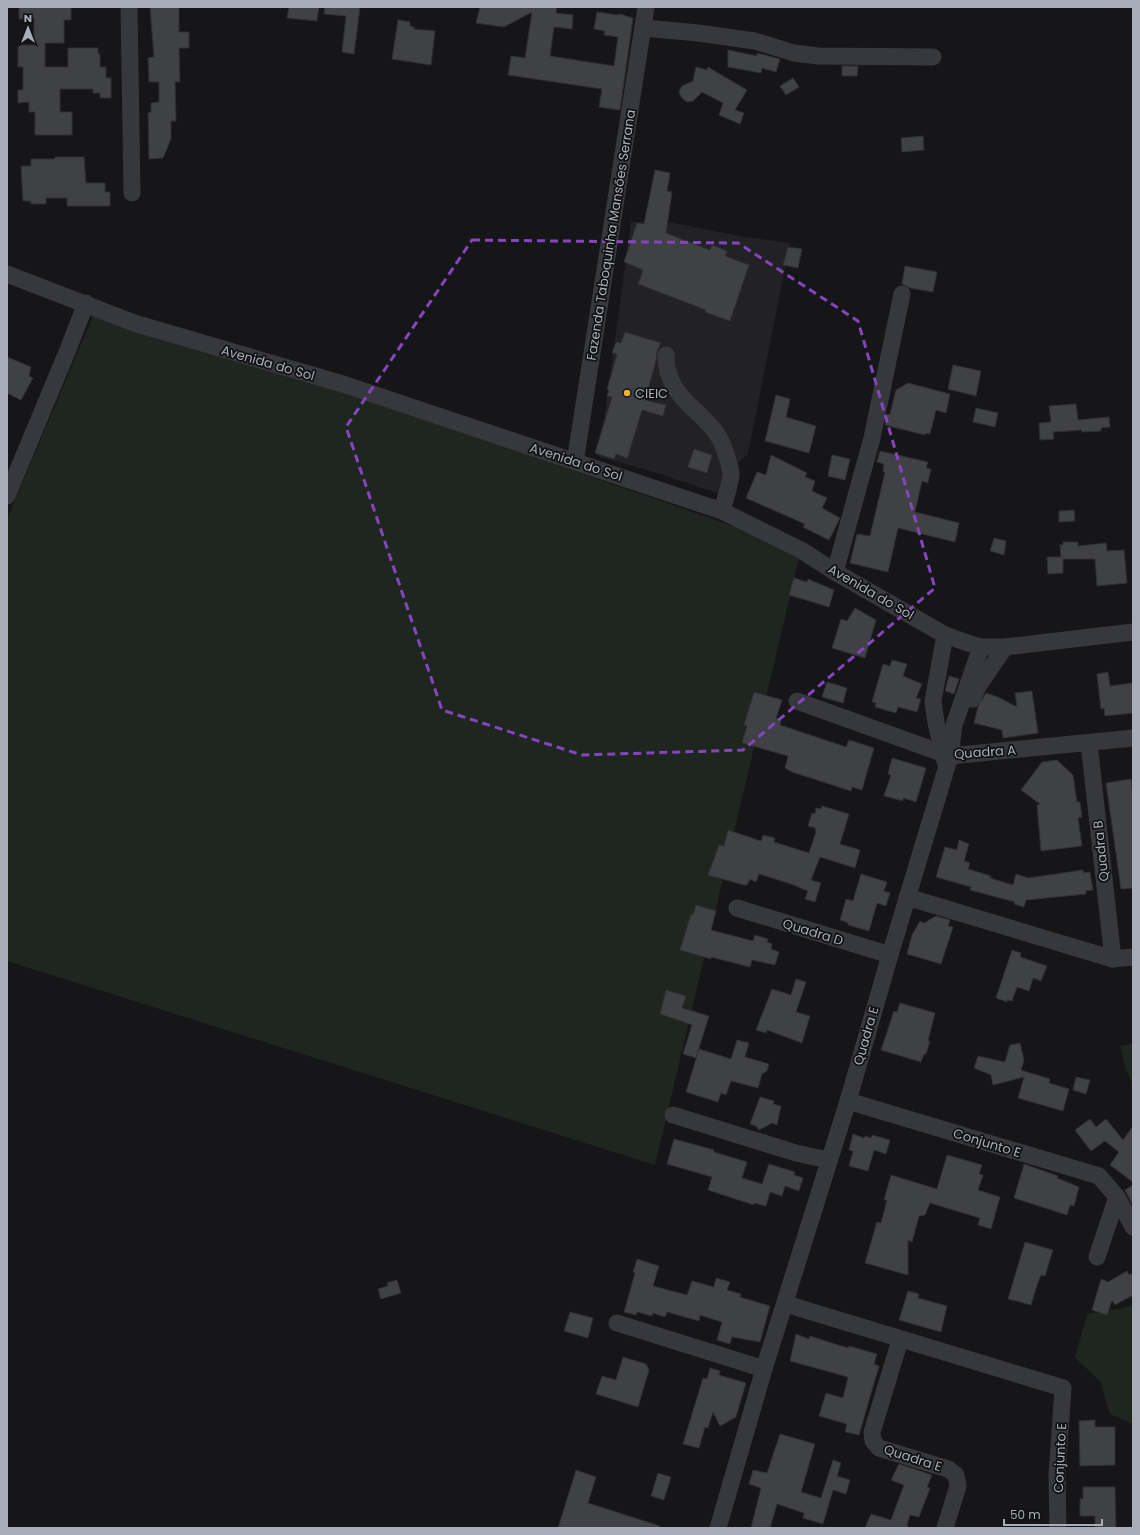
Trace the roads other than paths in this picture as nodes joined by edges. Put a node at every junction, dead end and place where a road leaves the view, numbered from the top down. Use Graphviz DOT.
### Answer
graph roads {
  1 [pos="129,7"];
  2 [pos="646,7"];
  3 [pos="644,28"];
  4 [pos="933,57"];
  5 [pos="132,193"];
  6 [pos="7,274"];
  7 [pos="902,294"];
  8 [pos="86,303"];
  9 [pos="666,355"];
  10 [pos="575,462"];
  11 [pos="7,496"];
  12 [pos="722,511"];
  13 [pos="835,572"];
  14 [pos="1133,632"];
  15 [pos="945,634"];
  16 [pos="981,647"];
  17 [pos="1005,647"];
  18 [pos="797,701"];
  19 [pos="954,725"];
  20 [pos="1133,738"];
  21 [pos="1090,743"];
  22 [pos="946,759"];
  23 [pos="907,897"];
  24 [pos="737,908"];
  25 [pos="890,955"];
  26 [pos="1133,957"];
  27 [pos="1113,959"];
  28 [pos="848,1102"];
  29 [pos="673,1115"];
  30 [pos="828,1160"];
  31 [pos="1116,1197"];
  32 [pos="1133,1227"];
  33 [pos="1097,1257"];
  34 [pos="786,1304"];
  35 [pos="616,1324"];
  36 [pos="900,1340"];
  37 [pos="764,1369"];
  38 [pos="718,1528"];
  39 [pos="946,1528"];
  40 [pos="1058,1528"];
  1 -- 5 [label="street"];
  2 -- 3 [label="street, Fazenda Taboquinha Mansões Serrana"];
  3 -- 4 [label="street"];
  3 -- 10 [label="street, Fazenda Taboquinha Mansões Serrana"];
  6 -- 8 [label="street, Avenida do Sol"];
  7 -- 13 [label="street"];
  8 -- 10 [label="street, Avenida do Sol"];
  8 -- 11 [label="street"];
  9 -- 12 [label="street"];
  10 -- 12 [label="street, Avenida do Sol"];
  12 -- 13 [label="street, Avenida do Sol"];
  13 -- 15 [label="street, Avenida do Sol"];
  14 -- 17 [label="street, Avenida do Sol"];
  15 -- 16 [label="street, Avenida do Sol"];
  15 -- 22 [label="street"];
  16 -- 17 [label="street, Avenida do Sol"];
  16 -- 19 [label="street, Quadra E"];
  17 -- 19 [label="street"];
  18 -- 22 [label="street, Quadra A"];
  19 -- 22 [label="street, Quadra E"];
  20 -- 21 [label="street, Quadra A"];
  21 -- 22 [label="street, Quadra A"];
  21 -- 27 [label="street, Quadra B"];
  22 -- 23 [label="street, Quadra E"];
  23 -- 25 [label="street, Quadra E"];
  23 -- 27 [label="street"];
  24 -- 25 [label="street, Quadra D"];
  25 -- 28 [label="street, Quadra E"];
  26 -- 27 [label="street"];
  28 -- 30 [label="street, Quadra E"];
  28 -- 31 [label="street, Conjunto E"];
  29 -- 30 [label="street"];
  30 -- 34 [label="street, Quadra E"];
  31 -- 32 [label="street, Conjunto E"];
  31 -- 33 [label="street"];
  34 -- 36 [label="street"];
  34 -- 37 [label="street, Quadra E"];
  35 -- 37 [label="street"];
  36 -- 39 [label="street, Quadra E"];
  36 -- 40 [label="street, Conjunto E"];
  37 -- 38 [label="street, Quadra E"];
}
